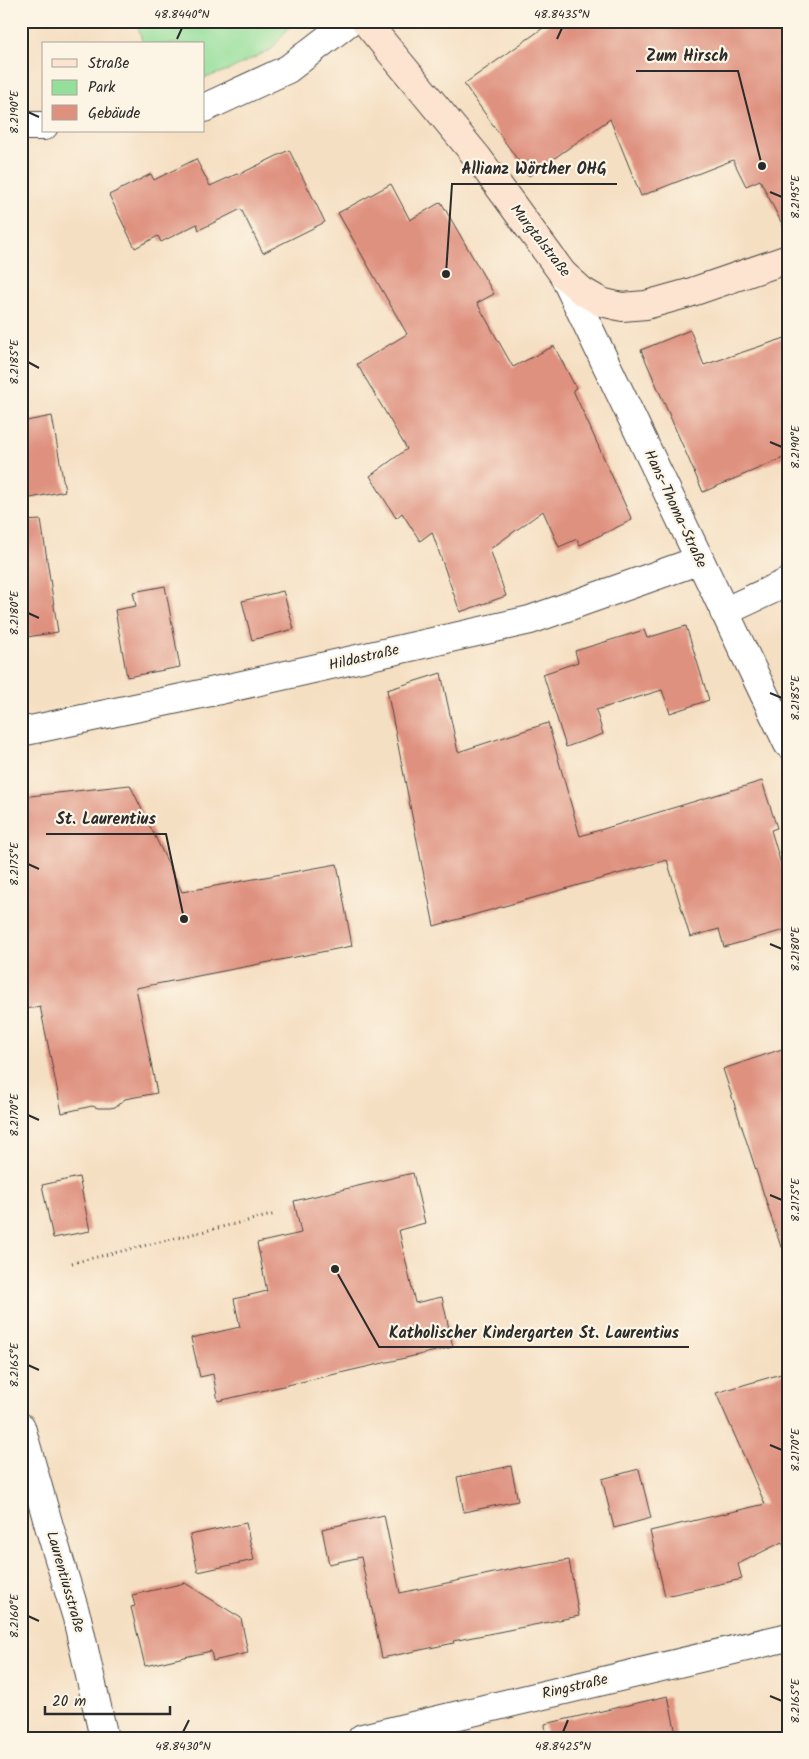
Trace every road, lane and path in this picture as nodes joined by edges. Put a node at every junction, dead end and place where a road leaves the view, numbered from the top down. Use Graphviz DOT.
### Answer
graph roads {
  1 [pos="350,21"];
  2 [pos="365,21"];
  3 [pos="205,108"];
  4 [pos="21,126"];
  5 [pos="42,126"];
  6 [pos="788,259"];
  7 [pos="563,274"];
  8 [pos="700,560"];
  9 [pos="788,582"];
  10 [pos="724,612"];
  11 [pos="21,732"];
  12 [pos="788,744"];
  13 [pos="276,1214"];
  14 [pos="72,1263"];
  15 [pos="21,1427"];
  16 [pos="788,1637"];
  17 [pos="104,1738"];
  18 [pos="362,1738"];
  1 -- 3 [label="street"];
  2 -- 7 [label="main road, Murgtalstraße"];
  4 -- 5 [label="street"];
  6 -- 7 [label="main road, Murgtalstraße"];
  7 -- 8 [label="street, Hans-Thoma-Straße"];
  8 -- 10 [label="street, Hans-Thoma-Straße"];
  8 -- 11 [label="street, Hildastraße"];
  9 -- 10 [label="street"];
  10 -- 12 [label="street, Hans-Thoma-Straße"];
  13 -- 14 [label="path"];
  15 -- 17 [label="street, Laurentiusstraße"];
  16 -- 18 [label="street, Ringstraße"];
}
